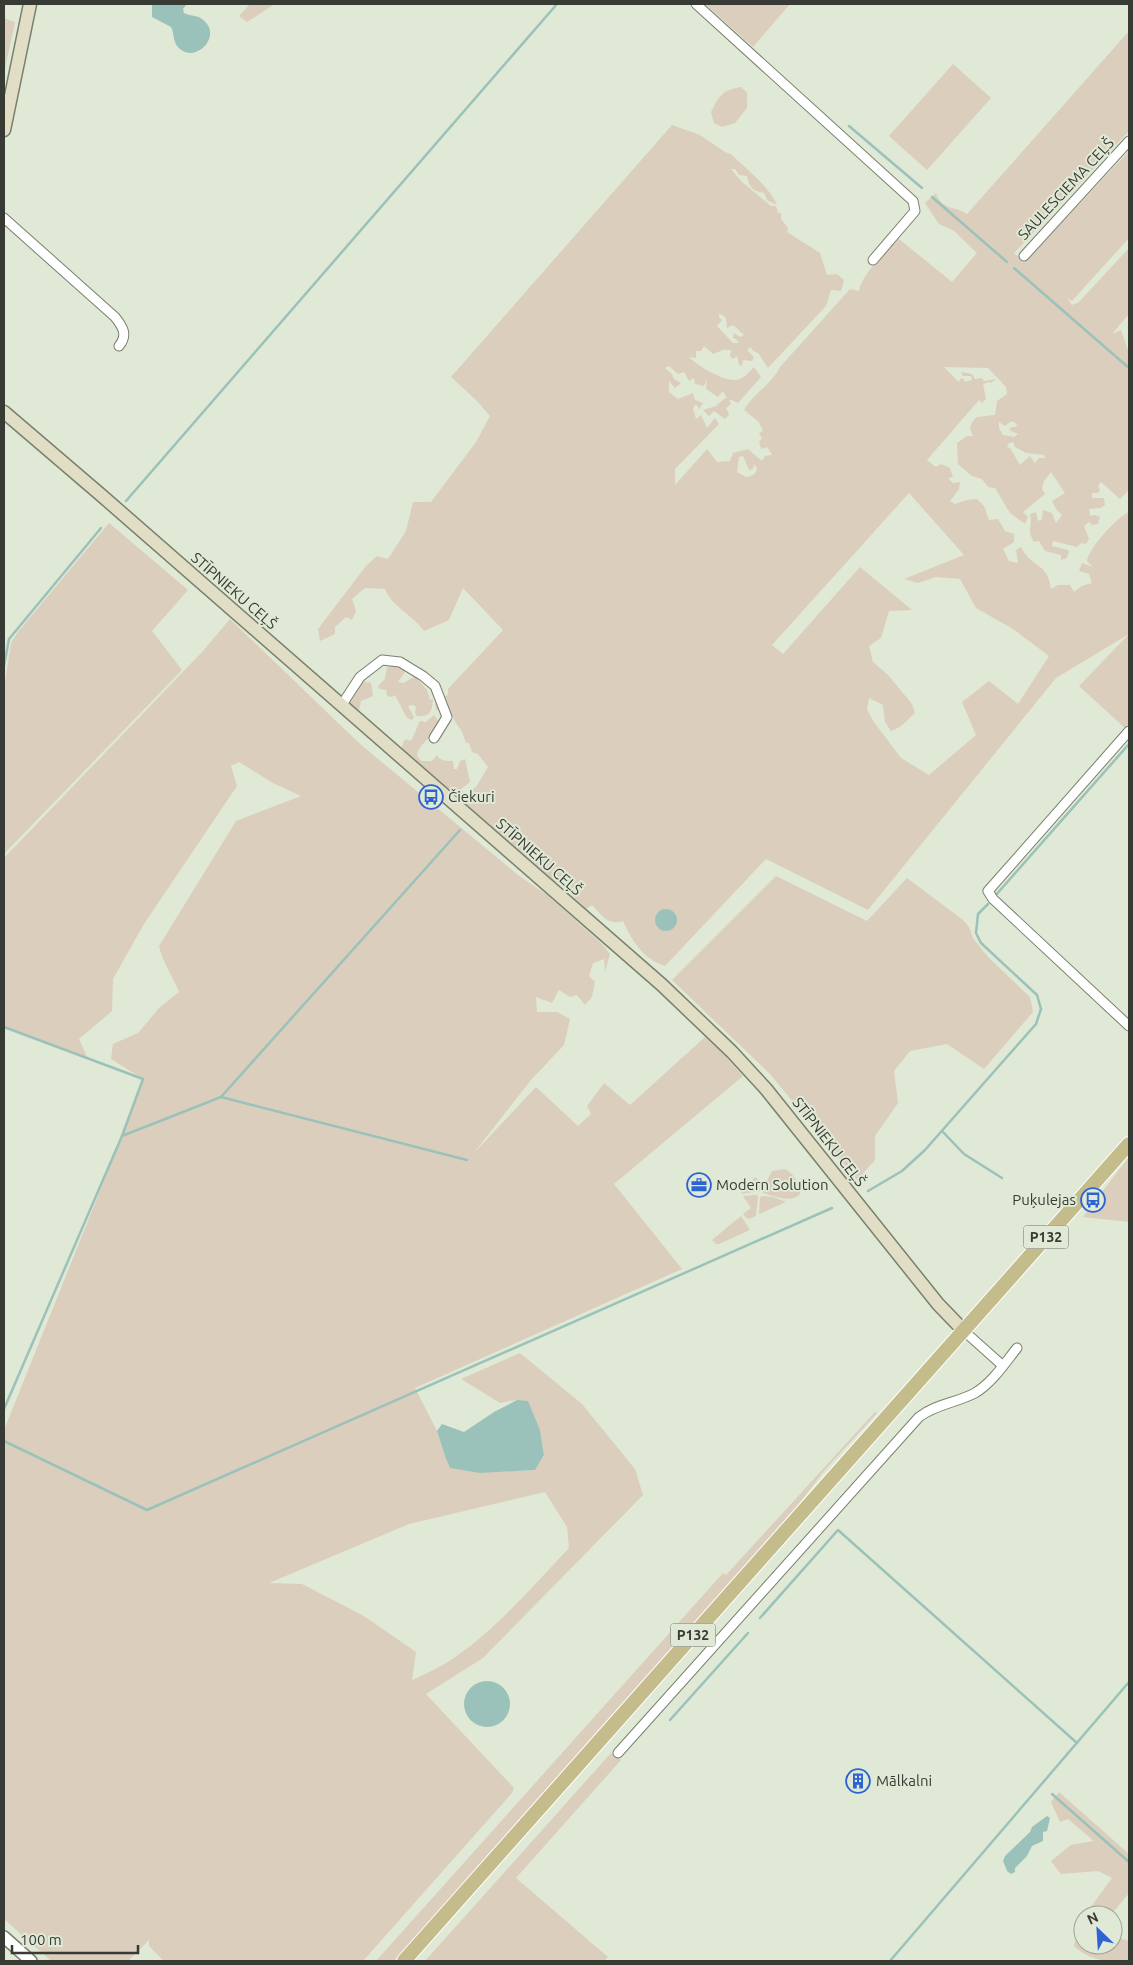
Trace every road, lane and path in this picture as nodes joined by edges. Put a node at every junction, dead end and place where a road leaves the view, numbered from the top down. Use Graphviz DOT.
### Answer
graph roads {
  1 [pos="30,4"];
  2 [pos="696,4"];
  3 [pos="4,130"];
  4 [pos="1129,141"];
  5 [pos="4,218"];
  6 [pos="1024,256"];
  7 [pos="873,260"];
  8 [pos="119,346"];
  9 [pos="4,412"];
  10 [pos="342,706"];
  11 [pos="1129,731"];
  12 [pos="434,738"];
  13 [pos="1129,1026"];
  14 [pos="1129,1144"];
  15 [pos="964,1331"];
  16 [pos="1017,1348"];
  17 [pos="1002,1365"];
  18 [pos="618,1752"];
  19 [pos="4,1937"];
  20 [pos="30,1961"];
  21 [pos="404,1961"];
  1 -- 3 [label="main road"];
  2 -- 7 [label="street"];
  4 -- 6 [label="street, SAULESCIEMA CEĻŠ"];
  5 -- 8 [label="street"];
  9 -- 10 [label="main road, STĪPNIEKU CEĻŠ"];
  10 -- 12 [label="street"];
  10 -- 15 [label="main road, STĪPNIEKU CEĻŠ"];
  11 -- 13 [label="street"];
  14 -- 15 [label="main road, P132"];
  15 -- 17 [label="street"];
  15 -- 21 [label="main road, P132"];
  16 -- 17 [label="street"];
  17 -- 18 [label="street"];
  19 -- 20 [label="street"];
}
